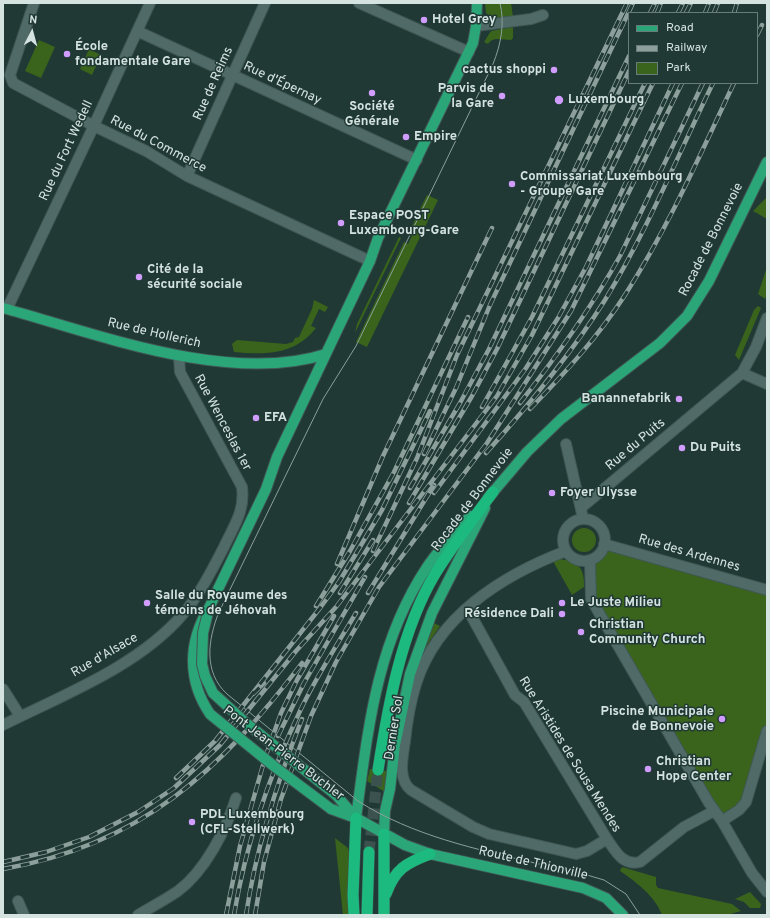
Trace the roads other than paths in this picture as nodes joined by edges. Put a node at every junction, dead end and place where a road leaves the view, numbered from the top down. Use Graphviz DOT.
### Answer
graph roads {
  1 [pos="34,3"];
  2 [pos="150,3"];
  3 [pos="265,3"];
  4 [pos="359,3"];
  5 [pos="477,3"];
  6 [pos="544,15"];
  7 [pos="476,26"];
  8 [pos="137,31"];
  9 [pos="468,52"];
  10 [pos="232,75"];
  11 [pos="94,126"];
  12 [pos="417,160"];
  13 [pos="767,162"];
  14 [pos="186,176"];
  15 [pos="370,262"];
  16 [pos="5,308"];
  17 [pos="767,318"];
  18 [pos="326,354"];
  19 [pos="179,356"];
  20 [pos="742,373"];
  21 [pos="767,384"];
  22 [pos="566,444"];
  23 [pos="493,492"];
  24 [pos="244,502"];
  25 [pos="581,508"];
  26 [pos="584,520"];
  27 [pos="604,544"];
  28 [pos="566,551"];
  29 [pos="590,560"];
  30 [pos="767,590"];
  31 [pos="209,608"];
  32 [pos="467,608"];
  33 [pos="3,689"];
  34 [pos="20,716"];
  35 [pos="3,724"];
  36 [pos="767,731"];
  37 [pos="378,770"];
  38 [pos="236,798"];
  39 [pos="714,811"];
  40 [pos="356,818"];
  41 [pos="722,821"];
  42 [pos="384,834"];
  43 [pos="607,839"];
  44 [pos="369,852"];
  45 [pos="430,854"];
  46 [pos="767,892"];
  47 [pos="18,901"];
  48 [pos="383,902"];
  49 [pos="24,915"];
  50 [pos="138,915"];
  51 [pos="354,915"];
  52 [pos="367,915"];
  53 [pos="384,915"];
  54 [pos="623,915"];
  1 -- 11 [label="street, Rue du Commerce"];
  2 -- 8 [label="street, Rue du Fort Wedell"];
  3 -- 10 [label="street, Rue de Reims"];
  4 -- 9 [label="street"];
  5 -- 7 [label="main road, Pont Jean-Pierre Buchler"];
  6 -- 7 [label="street"];
  7 -- 9 [label="main road, Pont Jean-Pierre Buchler"];
  8 -- 10 [label="street, Rue d'Épernay"];
  8 -- 11 [label="street, Rue du Fort Wedell"];
  9 -- 12 [label="main road, Pont Jean-Pierre Buchler"];
  10 -- 12 [label="street, Rue d'Épernay"];
  10 -- 14 [label="street, Rue de Reims"];
  11 -- 14 [label="street, Rue du Commerce"];
  11 -- 16 [label="street, Rue du Fort Wedell"];
  12 -- 15 [label="main road, Pont Jean-Pierre Buchler"];
  13 -- 23 [label="main road, Rocade de Bonnevoie"];
  14 -- 15 [label="street, Rue du Commerce"];
  15 -- 18 [label="main road, Pont Jean-Pierre Buchler"];
  16 -- 19 [label="main road, Rue de Hollerich"];
  17 -- 20 [label="street"];
  18 -- 19 [label="main road, Rue de Hollerich"];
  18 -- 31 [label="main road, Pont Jean-Pierre Buchler"];
  19 -- 24 [label="street, Rue Wenceslas 1er"];
  20 -- 21 [label="street"];
  20 -- 25 [label="street, Rue du Puits"];
  22 -- 25 [label="street"];
  23 -- 37 [label="highway, Rocade de Bonnevoie"];
  23 -- 40 [label="main road"];
  23 -- 42 [label="main road"];
  24 -- 34 [label="street, Rue d'Alsace"];
  25 -- 26 [label="street"];
  26 -- 27 [label="street"];
  26 -- 28 [label="street"];
  27 -- 29 [label="street"];
  27 -- 30 [label="street, Rue des Ardennes"];
  28 -- 29 [label="street"];
  28 -- 32 [label="street, Dernier Sol"];
  29 -- 39 [label="street"];
  31 -- 40 [label="main road, Pont Jean-Pierre Buchler, bridge"];
  31 -- 40 [label="main road, Pont Jean-Pierre Buchler, bridge"];
  32 -- 43 [label="street, Rue Aristides de Sousa Mendes"];
  32 -- 43 [label="street, Dernier Sol"];
  33 -- 34 [label="street"];
  34 -- 35 [label="street, Rue d'Alsace"];
  36 -- 41 [label="street"];
  38 -- 50 [label="street"];
  39 -- 41 [label="street"];
  39 -- 43 [label="street, Rue Aristides de Sousa Mendes"];
  40 -- 42 [label="main road, Pont Jean-Pierre Buchler"];
  40 -- 51 [label="highway"];
  41 -- 46 [label="street"];
  42 -- 45 [label="main road, Pont Jean-Pierre Buchler"];
  42 -- 48 [label="highway"];
  44 -- 52 [label="highway"];
  45 -- 48 [label="highway"];
  45 -- 54 [label="main road, Route de Thionville"];
  47 -- 49 [label="street"];
  48 -- 53 [label="highway"];
}
